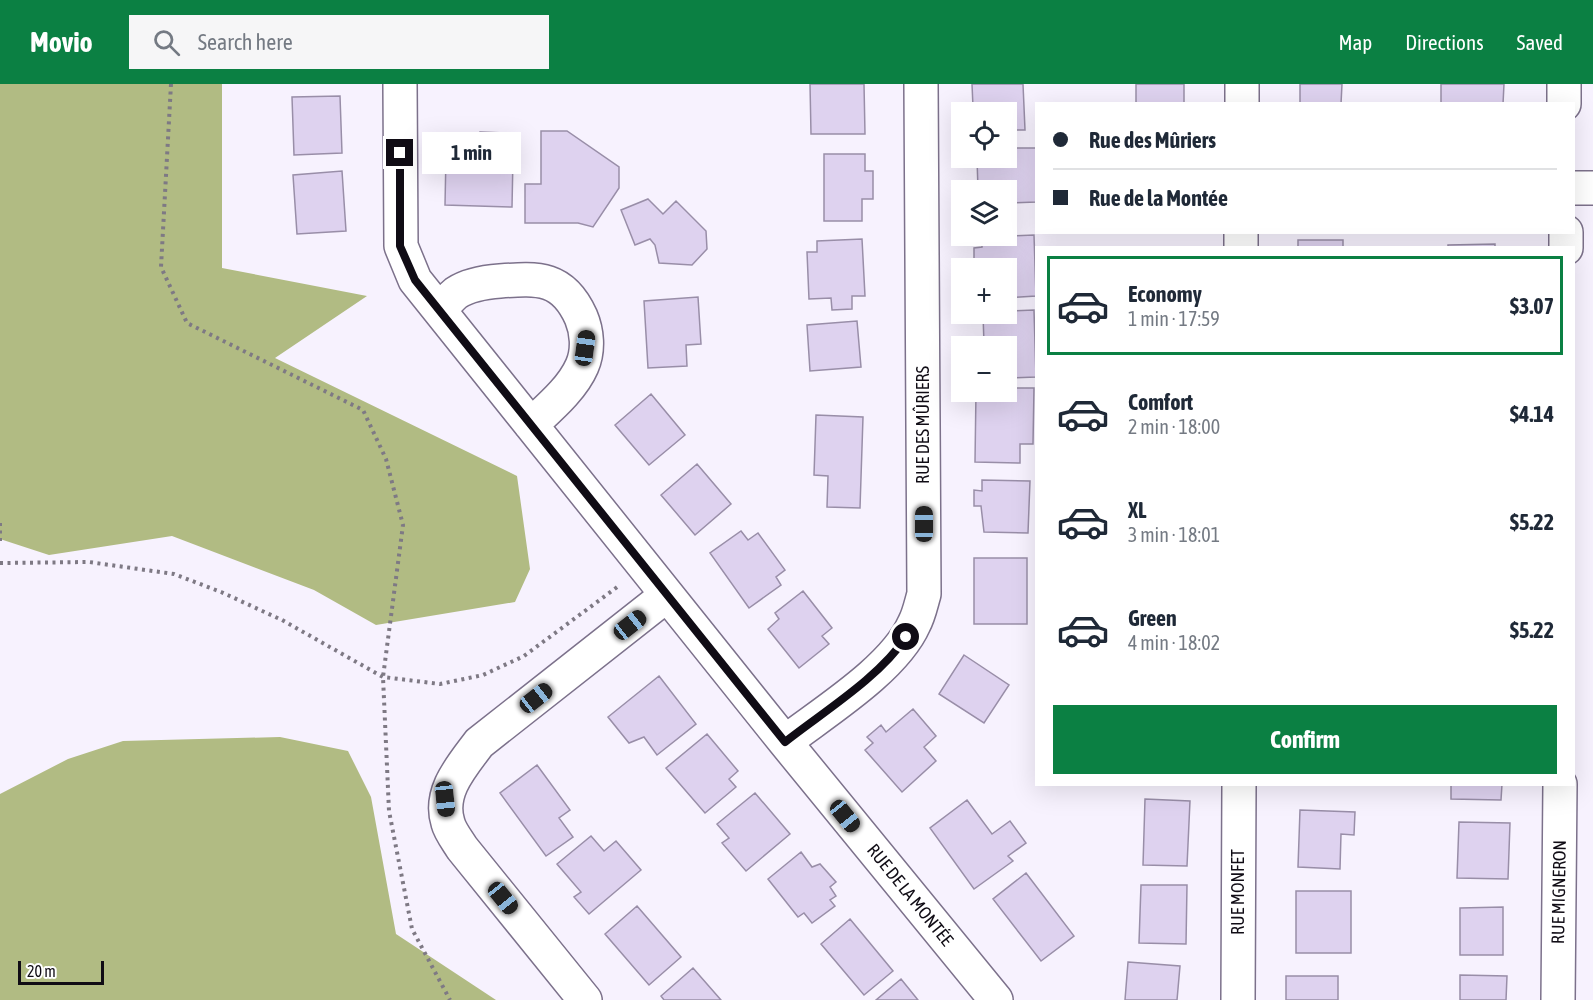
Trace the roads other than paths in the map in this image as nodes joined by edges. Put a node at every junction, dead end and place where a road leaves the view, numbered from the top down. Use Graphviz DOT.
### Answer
graph roads {
  1 [pos="400,84"];
  2 [pos="921,84"];
  3 [pos="1242,84"];
  4 [pos="1564,84"];
  5 [pos="1242,102"];
  6 [pos="1564,102"];
  7 [pos="1575,188"];
  8 [pos="1593,188"];
  9 [pos="440,310"];
  10 [pos="531,425"];
  11 [pos="667,595"];
  12 [pos="785,742"];
  13 [pos="1239,786"];
  14 [pos="1560,786"];
  15 [pos="585,1000"];
  16 [pos="996,1000"];
  17 [pos="1238,1000"];
  18 [pos="1558,1000"];
  1 -- 9 [label="street, RUE DE LA MONTÉE"];
  2 -- 12 [label="street, RUE DES MÛRIERS"];
  3 -- 5 [label="street"];
  4 -- 6 [label="street"];
  7 -- 8 [label="street"];
  9 -- 10 [label="street, RUE DE LA MONTÉE"];
  9 -- 10 [label="street"];
  10 -- 11 [label="street, RUE DE LA MONTÉE"];
  11 -- 12 [label="street, RUE DE LA MONTÉE"];
  11 -- 15 [label="street"];
  12 -- 16 [label="street, RUE DE LA MONTÉE"];
  13 -- 17 [label="street, RUE MONFET"];
  14 -- 18 [label="street, RUE MIGNERON"];
}
